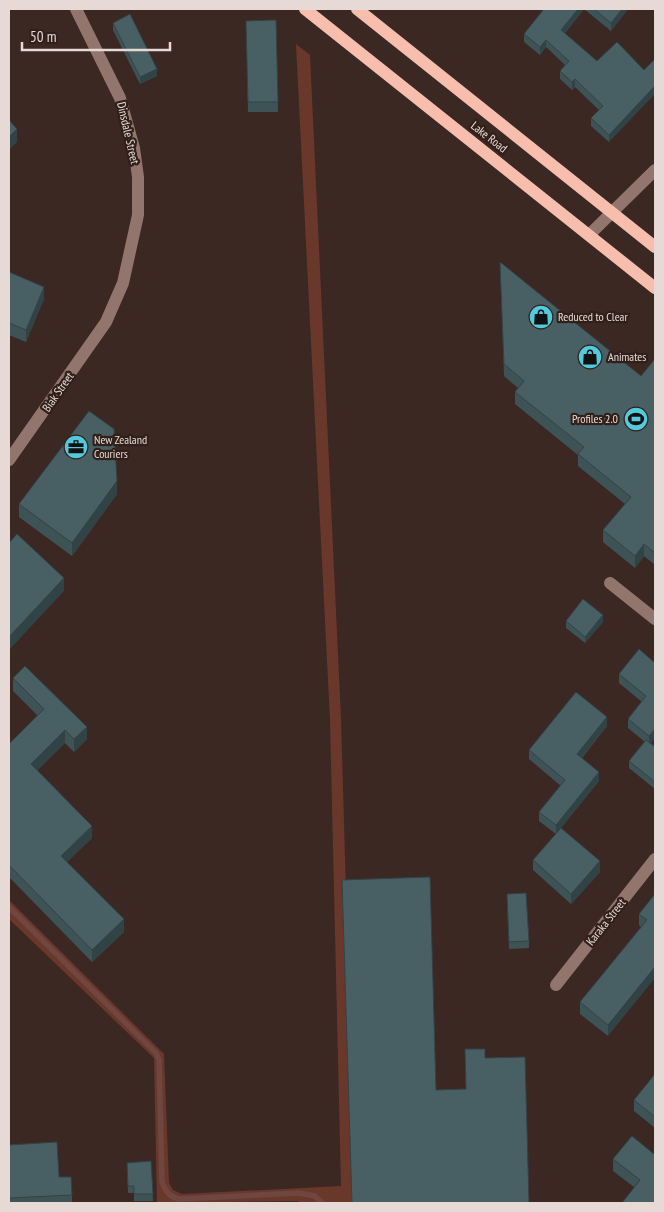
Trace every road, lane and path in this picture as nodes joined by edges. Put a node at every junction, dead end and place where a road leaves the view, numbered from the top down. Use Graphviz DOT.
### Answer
graph roads {
  1 [pos="76,9"];
  2 [pos="305,9"];
  3 [pos="357,9"];
  4 [pos="655,170"];
  5 [pos="612,212"];
  6 [pos="589,235"];
  7 [pos="655,247"];
  8 [pos="655,288"];
  9 [pos="106,322"];
  10 [pos="9,460"];
  11 [pos="610,583"];
  12 [pos="655,619"];
  13 [pos="655,859"];
  14 [pos="556,985"];
  1 -- 9 [label="street, Dinsdale Street"];
  2 -- 6 [label="main road, Lake Road"];
  3 -- 5 [label="main road, Lake Road"];
  4 -- 5 [label="street"];
  5 -- 6 [label="street"];
  5 -- 7 [label="main road, Lake Road"];
  6 -- 8 [label="main road, Lake Road"];
  9 -- 10 [label="street, Biak Street"];
  11 -- 12 [label="street"];
  13 -- 14 [label="street, Karaka Street"];
}
